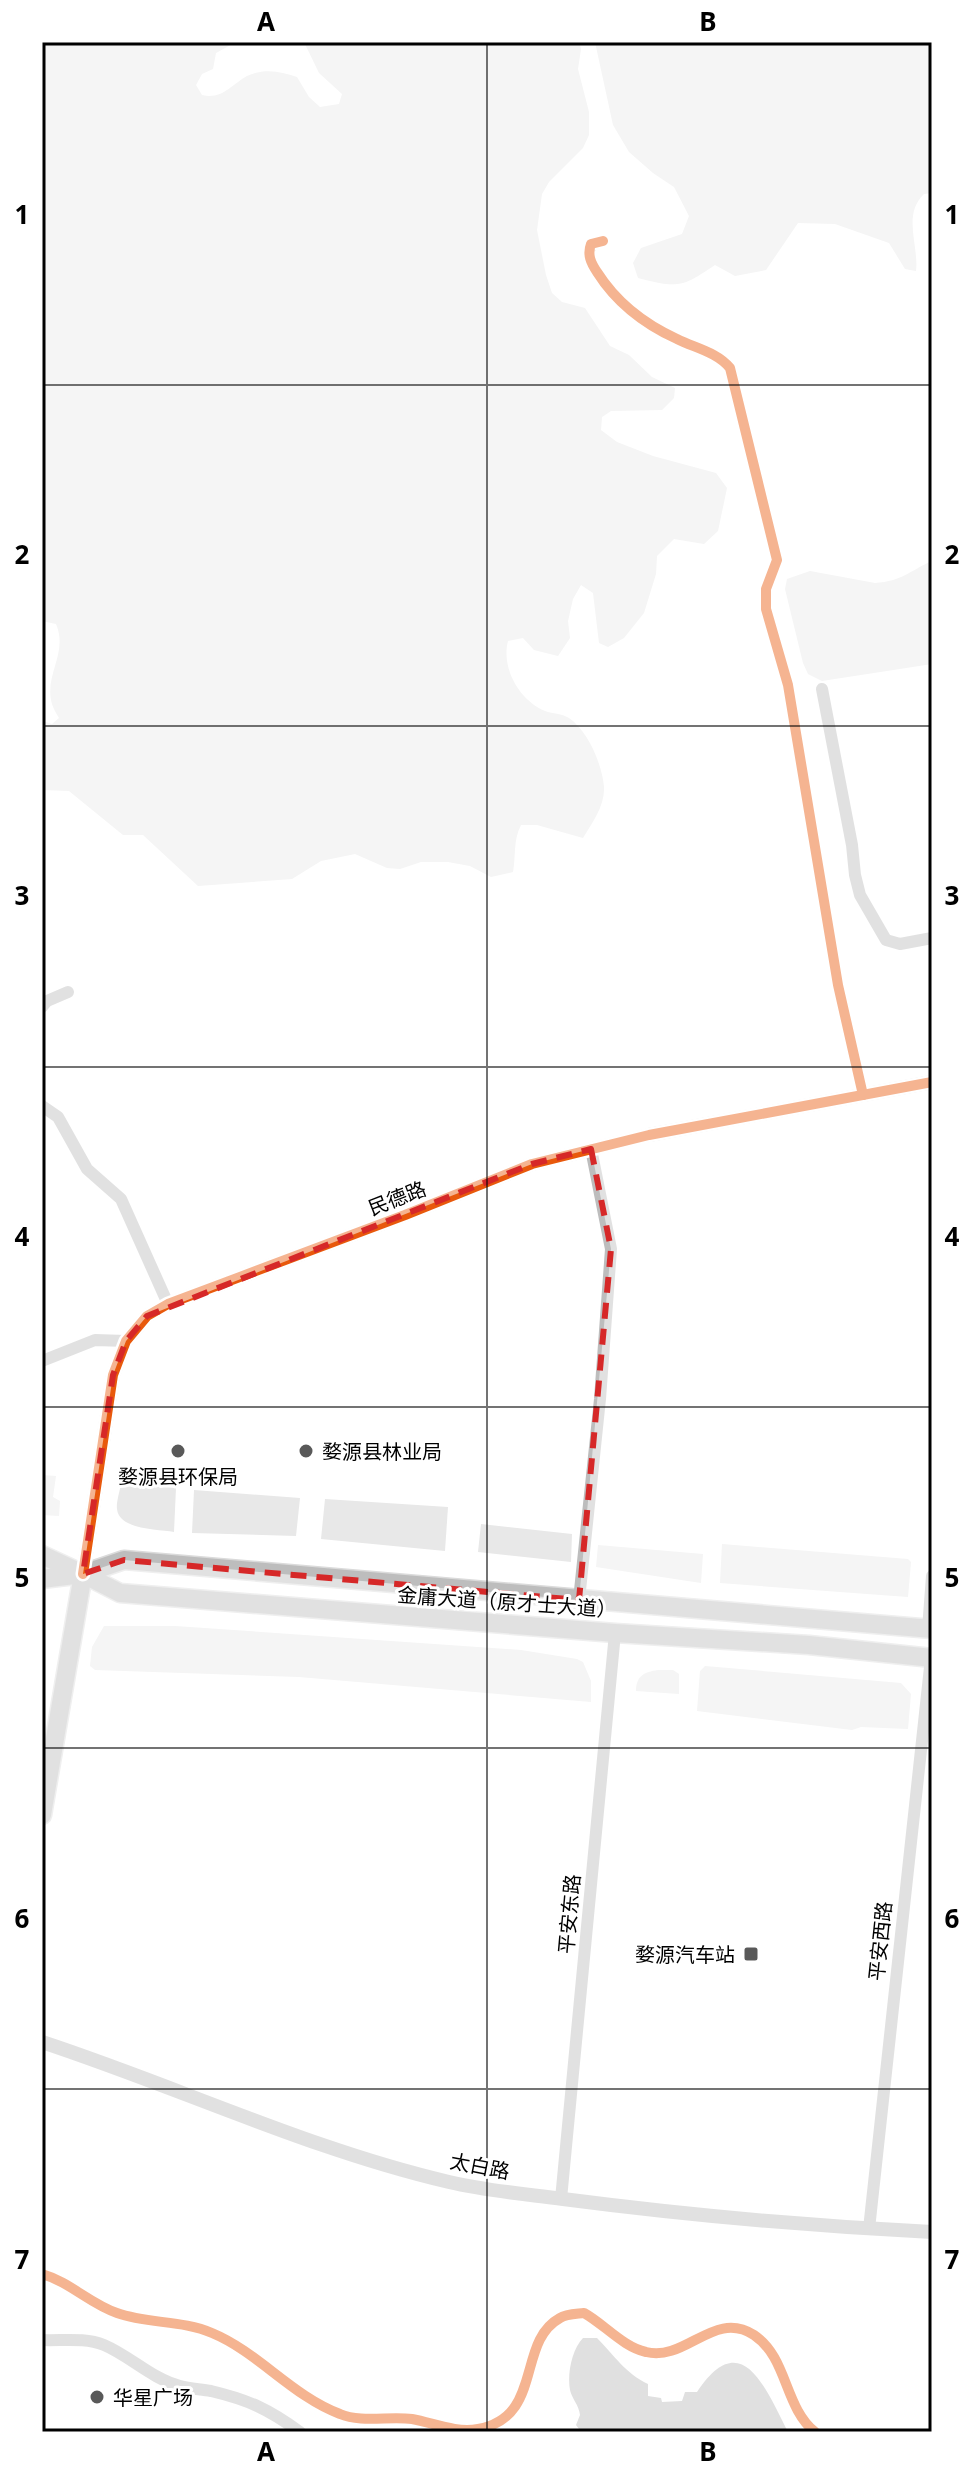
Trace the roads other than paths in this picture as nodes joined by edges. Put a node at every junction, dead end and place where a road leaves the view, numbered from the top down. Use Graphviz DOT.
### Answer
graph roads {
  1 [pos="603,241"];
  2 [pos="822,689"];
  3 [pos="932,938"];
  4 [pos="68,992"];
  5 [pos="42,1007"];
  6 [pos="932,1082"];
  7 [pos="863,1095"];
  8 [pos="42,1106"];
  9 [pos="591,1149"];
  10 [pos="168,1304"];
  11 [pos="126,1341"];
  12 [pos="42,1361"];
  13 [pos="42,1555"];
  14 [pos="83,1574"];
  15 [pos="932,1576"];
  16 [pos="42,1579"];
  17 [pos="579,1600"];
  18 [pos="930,1629"];
  19 [pos="615,1633"];
  20 [pos="932,1658"];
  21 [pos="42,1815"];
  22 [pos="42,2042"];
  23 [pos="561,2199"];
  24 [pos="869,2229"];
  25 [pos="932,2232"];
  26 [pos="42,2274"];
  27 [pos="42,2340"];
  28 [pos="359,2417"];
  29 [pos="300,2432"];
  30 [pos="356,2432"];
  31 [pos="815,2432"];
  1 -- 7 [label="street"];
  2 -- 3 [label="street"];
  4 -- 5 [label="street"];
  6 -- 7 [label="street, 民德路"];
  7 -- 9 [label="street, 民德路"];
  8 -- 10 [label="street"];
  9 -- 10 [label="street, 民德路"];
  9 -- 17 [label="street"];
  10 -- 11 [label="street, 民德路"];
  11 -- 12 [label="street"];
  11 -- 14 [label="street, 民德路"];
  13 -- 14 [label="main road, 金庸大道（原才士大道）"];
  14 -- 16 [label="main road, 金庸大道（原才士大道）"];
  14 -- 17 [label="main road, 金庸大道（原才士大道）"];
  14 -- 19 [label="main road, 金庸大道（原才士大道）"];
  14 -- 21 [label="main road"];
  15 -- 18 [label="street"];
  17 -- 18 [label="main road, 金庸大道（原才士大道）"];
  19 -- 20 [label="main road, 金庸大道（原才士大道）"];
  19 -- 23 [label="street, 平安东路"];
  20 -- 24 [label="street, 平安西路"];
  22 -- 23 [label="street, 太白路"];
  23 -- 24 [label="street, 太白路"];
  24 -- 25 [label="street, 太白路"];
  26 -- 28 [label="street"];
  27 -- 29 [label="street"];
  28 -- 30 [label="street"];
  28 -- 31 [label="street"];
}
